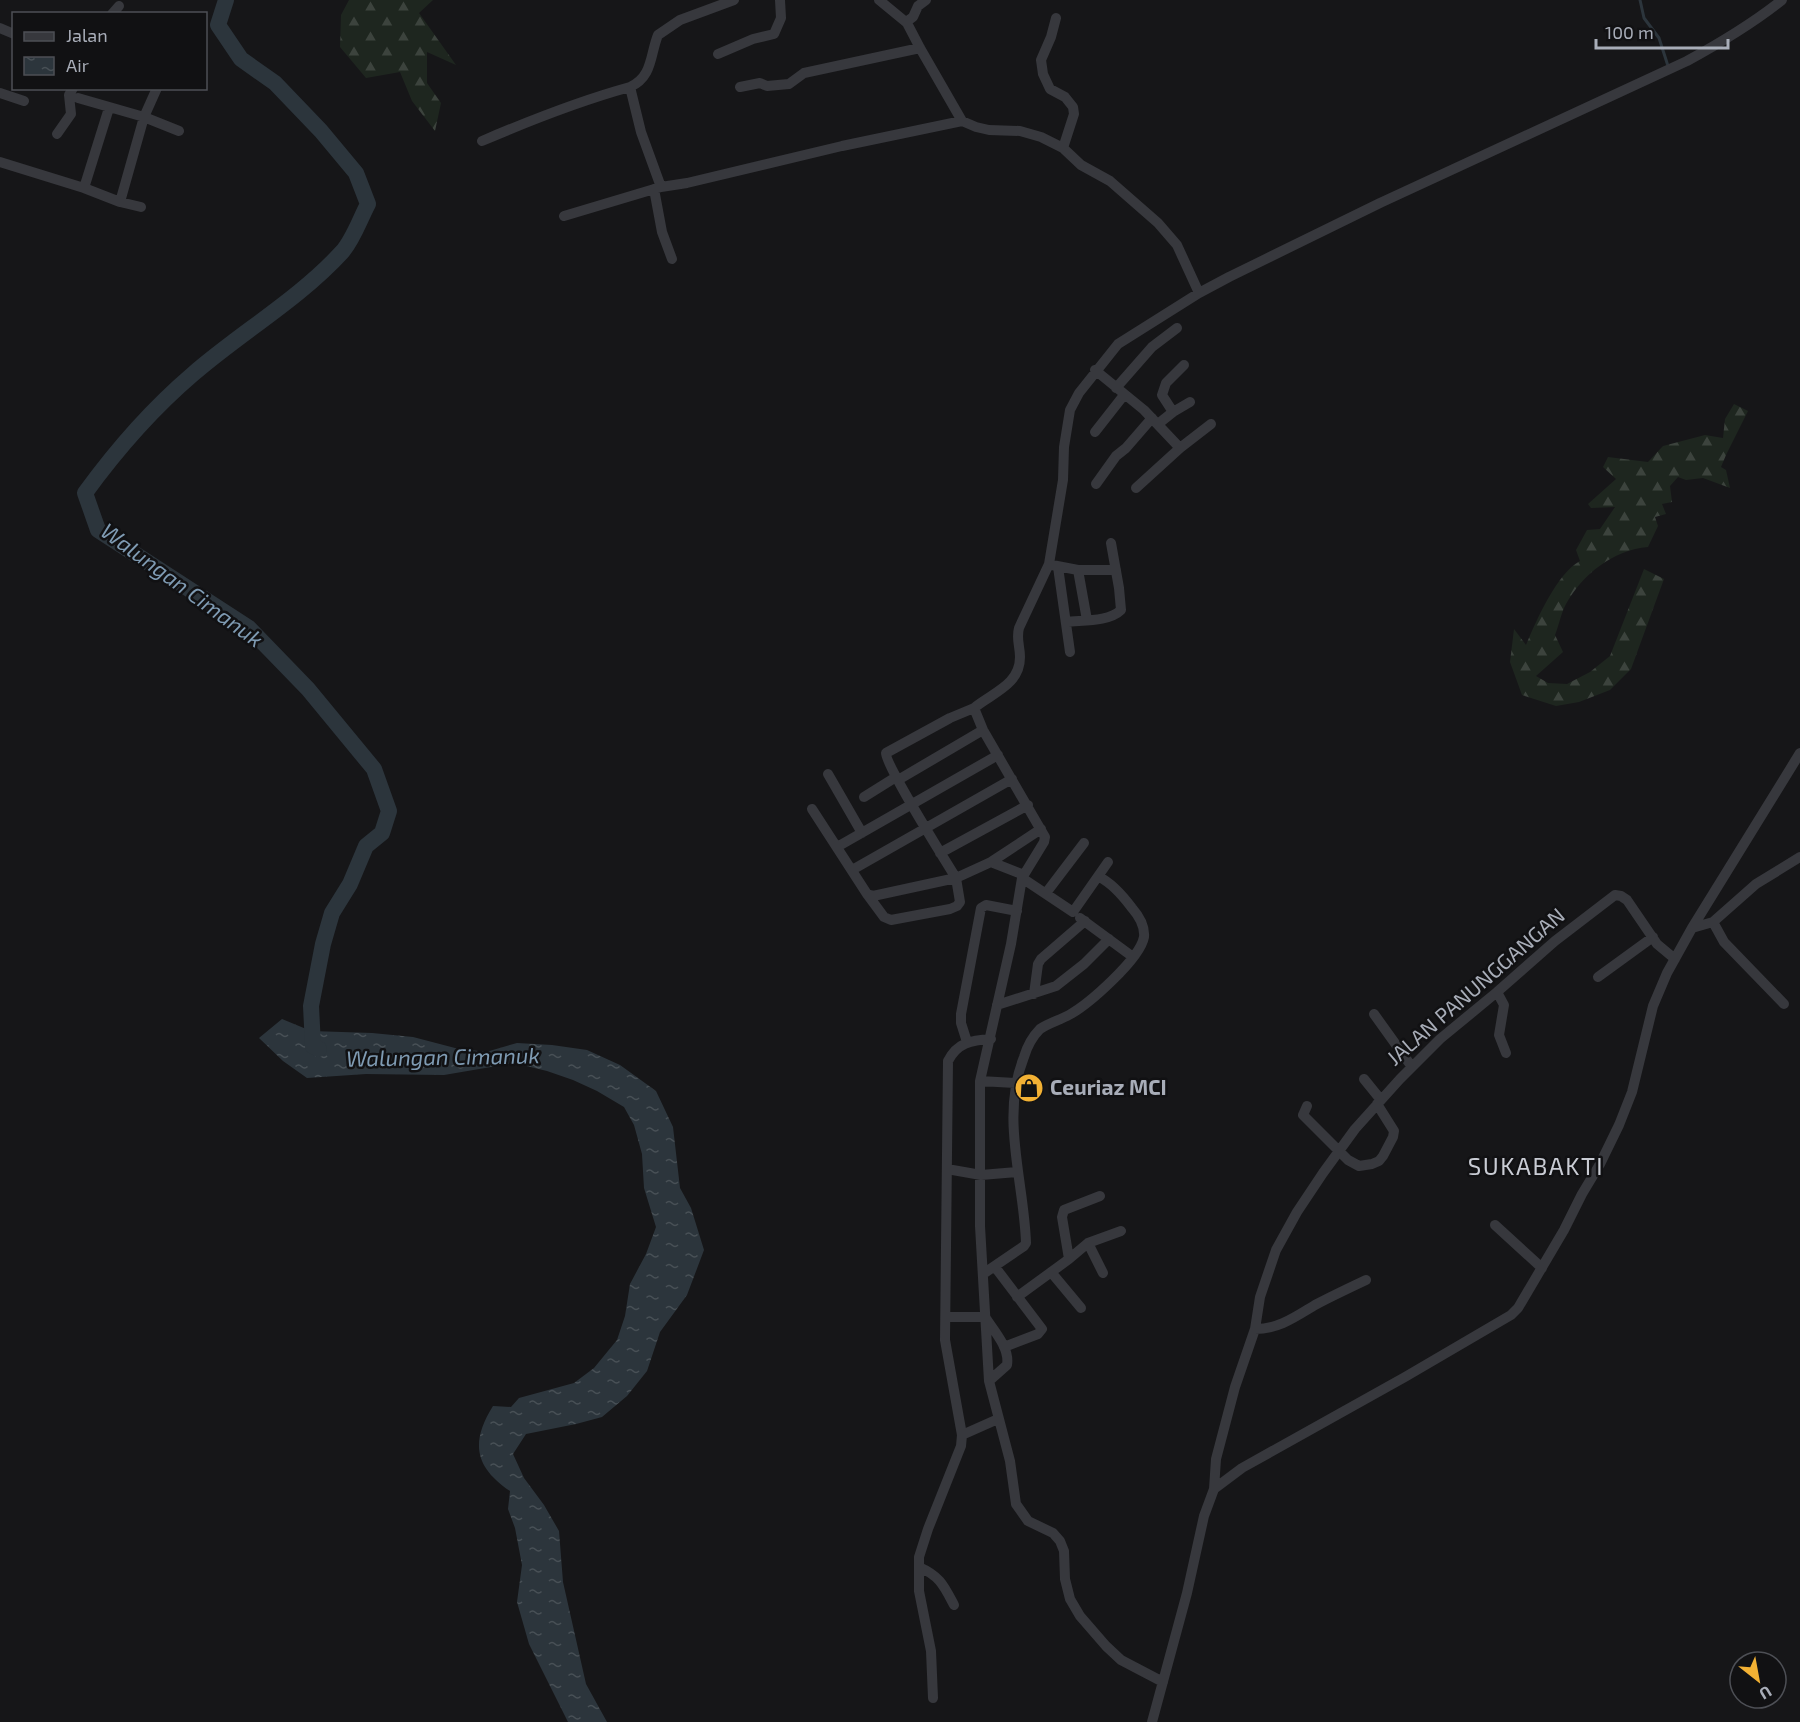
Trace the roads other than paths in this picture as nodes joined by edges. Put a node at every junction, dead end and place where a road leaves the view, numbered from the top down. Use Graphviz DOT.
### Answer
graph roads {
  1 [pos="734,0"];
  2 [pos="780,0"];
  3 [pos="879,0"];
  4 [pos="926,0"];
  5 [pos="1782,0"];
  6 [pos="1056,18"];
  7 [pos="906,22"];
  8 [pos="920,48"];
  9 [pos="718,54"];
  10 [pos="630,87"];
  11 [pos="740,87"];
  12 [pos="156,90"];
  13 [pos="0,93"];
  14 [pos="75,93"];
  15 [pos="24,101"];
  16 [pos="109,108"];
  17 [pos="144,117"];
  18 [pos="962,121"];
  19 [pos="178,131"];
  20 [pos="57,134"];
  21 [pos="482,141"];
  22 [pos="1063,148"];
  23 [pos="0,162"];
  24 [pos="84,188"];
  25 [pos="657,188"];
  26 [pos="120,202"];
  27 [pos="141,207"];
  28 [pos="564,216"];
  29 [pos="672,259"];
  30 [pos="1199,293"];
  31 [pos="1177,328"];
  32 [pos="1184,365"];
  33 [pos="1095,370"];
  34 [pos="1120,392"];
  35 [pos="1190,402"];
  36 [pos="1173,412"];
  37 [pos="1155,421"];
  38 [pos="1211,424"];
  39 [pos="1095,432"];
  40 [pos="1180,448"];
  41 [pos="1096,484"];
  42 [pos="1136,488"];
  43 [pos="1111,543"];
  44 [pos="1053,565"];
  45 [pos="1078,570"];
  46 [pos="1116,570"];
  47 [pos="1087,620"];
  48 [pos="1066,622"];
  49 [pos="1070,652"];
  50 [pos="974,708"];
  51 [pos="983,730"];
  52 [pos="1800,753"];
  53 [pos="998,755"];
  54 [pos="828,774"];
  55 [pos="897,778"];
  56 [pos="1012,779"];
  57 [pos="864,797"];
  58 [pos="912,804"];
  59 [pos="1028,805"];
  60 [pos="812,809"];
  61 [pos="927,829"];
  62 [pos="1041,829"];
  63 [pos="862,833"];
  64 [pos="1084,843"];
  65 [pos="837,847"];
  66 [pos="940,853"];
  67 [pos="1800,856"];
  68 [pos="991,862"];
  69 [pos="1108,862"];
  70 [pos="852,870"];
  71 [pos="1023,876"];
  72 [pos="1099,877"];
  73 [pos="956,878"];
  74 [pos="1046,893"];
  75 [pos="867,894"];
  76 [pos="1017,911"];
  77 [pos="1072,912"];
  78 [pos="1085,921"];
  79 [pos="1713,922"];
  80 [pos="1692,928"];
  81 [pos="1653,937"];
  82 [pos="1109,939"];
  83 [pos="1133,957"];
  84 [pos="1675,959"];
  85 [pos="1598,977"];
  86 [pos="1497,992"];
  87 [pos="1034,994"];
  88 [pos="1784,1004"];
  89 [pos="998,1005"];
  90 [pos="1374,1014"];
  91 [pos="991,1039"];
  92 [pos="967,1042"];
  93 [pos="1506,1053"];
  94 [pos="1412,1066"];
  95 [pos="1364,1079"];
  96 [pos="980,1082"];
  97 [pos="1015,1083"];
  98 [pos="1379,1102"];
  99 [pos="1307,1106"];
  100 [pos="1340,1150"];
  101 [pos="947,1169"];
  102 [pos="1017,1172"];
  103 [pos="981,1175"];
  104 [pos="1101,1196"];
  105 [pos="1495,1225"];
  106 [pos="1121,1231"];
  107 [pos="1088,1243"];
  108 [pos="1069,1258"];
  109 [pos="995,1267"];
  110 [pos="1542,1268"];
  111 [pos="1051,1272"];
  112 [pos="1102,1273"];
  113 [pos="983,1274"];
  114 [pos="1366,1280"];
  115 [pos="1017,1297"];
  116 [pos="1081,1308"];
  117 [pos="946,1317"];
  118 [pos="985,1317"];
  119 [pos="1255,1329"];
  120 [pos="1004,1347"];
  121 [pos="989,1382"];
  122 [pos="998,1419"];
  123 [pos="962,1435"];
  124 [pos="1214,1489"];
  125 [pos="919,1567"];
  126 [pos="954,1605"];
  127 [pos="1163,1682"];
  128 [pos="933,1698"];
  129 [pos="1152,1722"];
  1 -- 10 [label="street"];
  2 -- 9 [label="street"];
  3 -- 7 [label="street"];
  4 -- 7 [label="street"];
  5 -- 30 [label="street"];
  6 -- 22 [label="street"];
  7 -- 8 [label="street"];
  8 -- 11 [label="street"];
  8 -- 18 [label="street"];
  10 -- 21 [label="street"];
  10 -- 25 [label="street"];
  12 -- 17 [label="street"];
  13 -- 15 [label="street"];
  14 -- 16 [label="street"];
  14 -- 20 [label="street"];
  16 -- 17 [label="street"];
  16 -- 24 [label="street"];
  17 -- 19 [label="street"];
  17 -- 26 [label="street"];
  18 -- 22 [label="street"];
  18 -- 25 [label="street"];
  22 -- 30 [label="street"];
  23 -- 24 [label="street"];
  24 -- 26 [label="street"];
  25 -- 28 [label="street"];
  25 -- 29 [label="street"];
  26 -- 27 [label="street"];
  30 -- 33 [label="street"];
  31 -- 34 [label="street"];
  32 -- 36 [label="street"];
  33 -- 34 [label="street"];
  33 -- 44 [label="street"];
  34 -- 37 [label="street"];
  34 -- 39 [label="street"];
  35 -- 36 [label="street"];
  36 -- 37 [label="street"];
  37 -- 40 [label="street"];
  37 -- 41 [label="street"];
  38 -- 40 [label="street"];
  40 -- 42 [label="street"];
  43 -- 46 [label="street"];
  44 -- 45 [label="street"];
  44 -- 48 [label="street"];
  44 -- 50 [label="street"];
  45 -- 46 [label="street"];
  45 -- 47 [label="street"];
  46 -- 47 [label="street"];
  47 -- 48 [label="street"];
  48 -- 49 [label="street"];
  50 -- 51 [label="street"];
  50 -- 55 [label="street"];
  51 -- 53 [label="street"];
  51 -- 55 [label="street"];
  52 -- 80 [label="street"];
  53 -- 56 [label="street"];
  53 -- 58 [label="street"];
  54 -- 63 [label="street"];
  55 -- 57 [label="street"];
  55 -- 58 [label="street"];
  56 -- 59 [label="street"];
  56 -- 61 [label="street"];
  58 -- 61 [label="street"];
  58 -- 63 [label="street"];
  59 -- 62 [label="street"];
  59 -- 66 [label="street"];
  60 -- 65 [label="street"];
  61 -- 66 [label="street"];
  61 -- 70 [label="street"];
  62 -- 68 [label="street"];
  62 -- 71 [label="street"];
  63 -- 65 [label="street"];
  64 -- 74 [label="street"];
  65 -- 70 [label="street"];
  66 -- 73 [label="street"];
  67 -- 79 [label="street"];
  68 -- 71 [label="street"];
  68 -- 73 [label="street"];
  69 -- 72 [label="street"];
  70 -- 75 [label="street"];
  71 -- 74 [label="street"];
  71 -- 76 [label="street"];
  72 -- 77 [label="street"];
  72 -- 83 [label="street"];
  73 -- 75 [label="street"];
  73 -- 75 [label="street"];
  74 -- 77 [label="street"];
  76 -- 89 [label="street"];
  76 -- 92 [label="street"];
  77 -- 78 [label="street"];
  78 -- 82 [label="street"];
  78 -- 87 [label="street"];
  79 -- 80 [label="street"];
  79 -- 88 [label="street"];
  80 -- 84 [label="street"];
  81 -- 84 [label="street, JALAN PANUNGGANGAN"];
  81 -- 85 [label="street"];
  81 -- 86 [label="street, JALAN PANUNGGANGAN"];
  82 -- 83 [label="street"];
  82 -- 87 [label="street"];
  83 -- 97 [label="street"];
  84 -- 110 [label="street"];
  86 -- 93 [label="street"];
  86 -- 94 [label="street, JALAN PANUNGGANGAN"];
  87 -- 89 [label="street"];
  89 -- 91 [label="street"];
  90 -- 94 [label="street"];
  91 -- 92 [label="street"];
  91 -- 96 [label="street"];
  92 -- 101 [label="street"];
  94 -- 98 [label="street, JALAN PANUNGGANGAN"];
  95 -- 98 [label="street"];
  96 -- 97 [label="street"];
  96 -- 103 [label="street"];
  97 -- 102 [label="street"];
  98 -- 100 [label="street, JALAN PANUNGGANGAN"];
  98 -- 100 [label="street"];
  99 -- 100 [label="street"];
  100 -- 119 [label="street, JALAN PANUNGGANGAN"];
  101 -- 103 [label="street"];
  101 -- 117 [label="street"];
  102 -- 103 [label="street"];
  102 -- 109 [label="street"];
  103 -- 113 [label="street"];
  104 -- 108 [label="street"];
  105 -- 110 [label="street"];
  106 -- 107 [label="street"];
  107 -- 108 [label="street"];
  107 -- 112 [label="street"];
  108 -- 111 [label="street"];
  109 -- 113 [label="street"];
  109 -- 115 [label="street"];
  110 -- 124 [label="street"];
  111 -- 115 [label="street"];
  111 -- 116 [label="street"];
  113 -- 118 [label="street"];
  114 -- 119 [label="street"];
  115 -- 120 [label="street"];
  117 -- 118 [label="street"];
  117 -- 123 [label="street"];
  118 -- 120 [label="street"];
  118 -- 121 [label="street"];
  119 -- 124 [label="street, JALAN PANUNGGANGAN"];
  120 -- 121 [label="street"];
  121 -- 122 [label="street"];
  122 -- 123 [label="street"];
  122 -- 127 [label="street"];
  123 -- 125 [label="street"];
  124 -- 127 [label="street, JALAN PANUNGGANGAN"];
  125 -- 126 [label="street"];
  125 -- 128 [label="street"];
  127 -- 129 [label="street, JALAN PANUNGGANGAN"];
}
